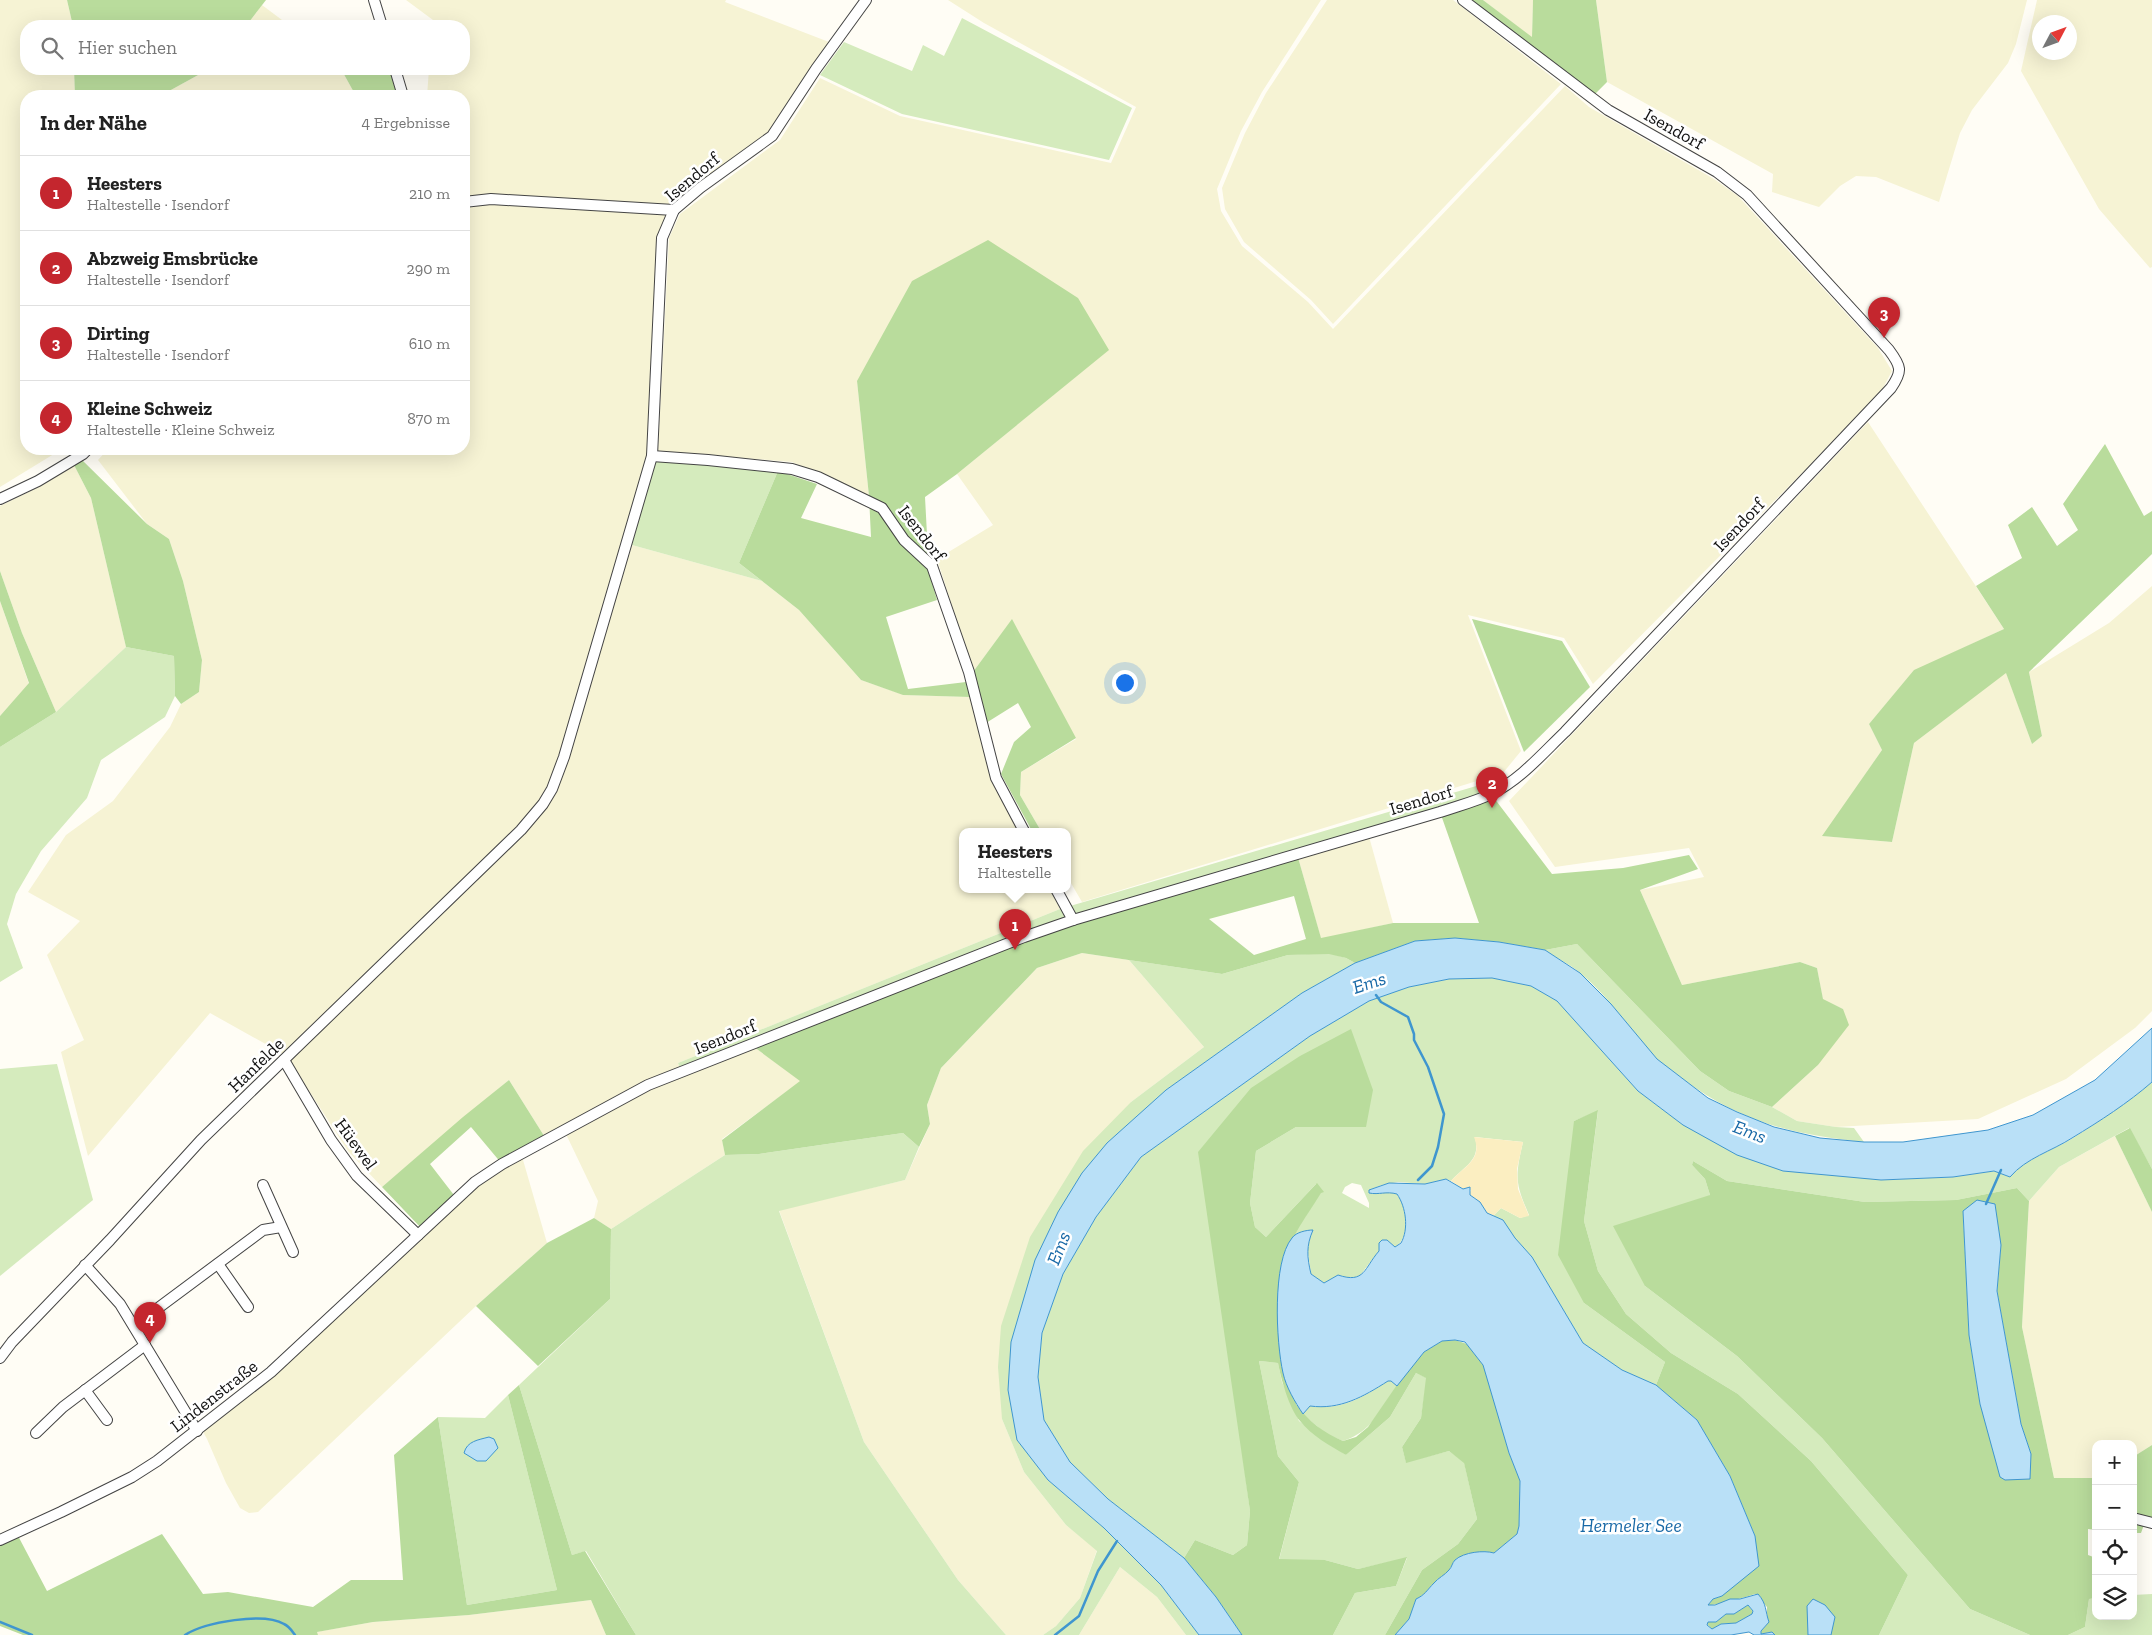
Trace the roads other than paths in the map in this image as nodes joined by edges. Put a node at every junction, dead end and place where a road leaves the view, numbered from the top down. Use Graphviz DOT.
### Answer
graph roads {
  1 [pos="374,0"];
  2 [pos="866,0"];
  3 [pos="1463,0"];
  4 [pos="380,20"];
  5 [pos="397,75"];
  6 [pos="401,90"];
  7 [pos="470,201"];
  8 [pos="674,210"];
  9 [pos="81,455"];
  10 [pos="652,456"];
  11 [pos="0,499"];
  12 [pos="543,804"];
  13 [pos="1022,828"];
  14 [pos="1058,893"];
  15 [pos="1072,920"];
  16 [pos="284,1060"];
  17 [pos="263,1185"];
  18 [pos="282,1227"];
  19 [pos="418,1235"];
  20 [pos="293,1252"];
  21 [pos="218,1264"];
  22 [pos="86,1265"];
  23 [pos="248,1307"];
  24 [pos="134,1326"];
  25 [pos="145,1344"];
  26 [pos="0,1358"];
  27 [pos="85,1390"];
  28 [pos="107,1420"];
  29 [pos="197,1431"];
  30 [pos="36,1433"];
  31 [pos="2137,1519"];
  32 [pos="2152,1523"];
  33 [pos="0,1540"];
  1 -- 4 [label="street"];
  2 -- 8 [label="street, Isendorf"];
  3 -- 15 [label="street, Isendorf"];
  5 -- 6 [label="street"];
  7 -- 8 [label="street"];
  8 -- 10 [label="street, Isendorf"];
  9 -- 11 [label="street"];
  10 -- 12 [label="street, Isendorf"];
  10 -- 13 [label="street, Isendorf"];
  12 -- 16 [label="street, Hanfelde"];
  14 -- 15 [label="street"];
  15 -- 19 [label="street, Isendorf"];
  16 -- 19 [label="street, Hüewel"];
  16 -- 22 [label="street, Hanfelde"];
  17 -- 18 [label="street"];
  18 -- 20 [label="street"];
  18 -- 21 [label="street"];
  19 -- 29 [label="street, Lindenstraße"];
  21 -- 23 [label="street"];
  21 -- 24 [label="street"];
  22 -- 24 [label="street"];
  22 -- 26 [label="street, Hanfelde"];
  24 -- 25 [label="street"];
  25 -- 27 [label="street"];
  25 -- 29 [label="street"];
  27 -- 28 [label="street"];
  27 -- 30 [label="street"];
  29 -- 33 [label="street, Lindenstraße"];
  31 -- 32 [label="street"];
}
